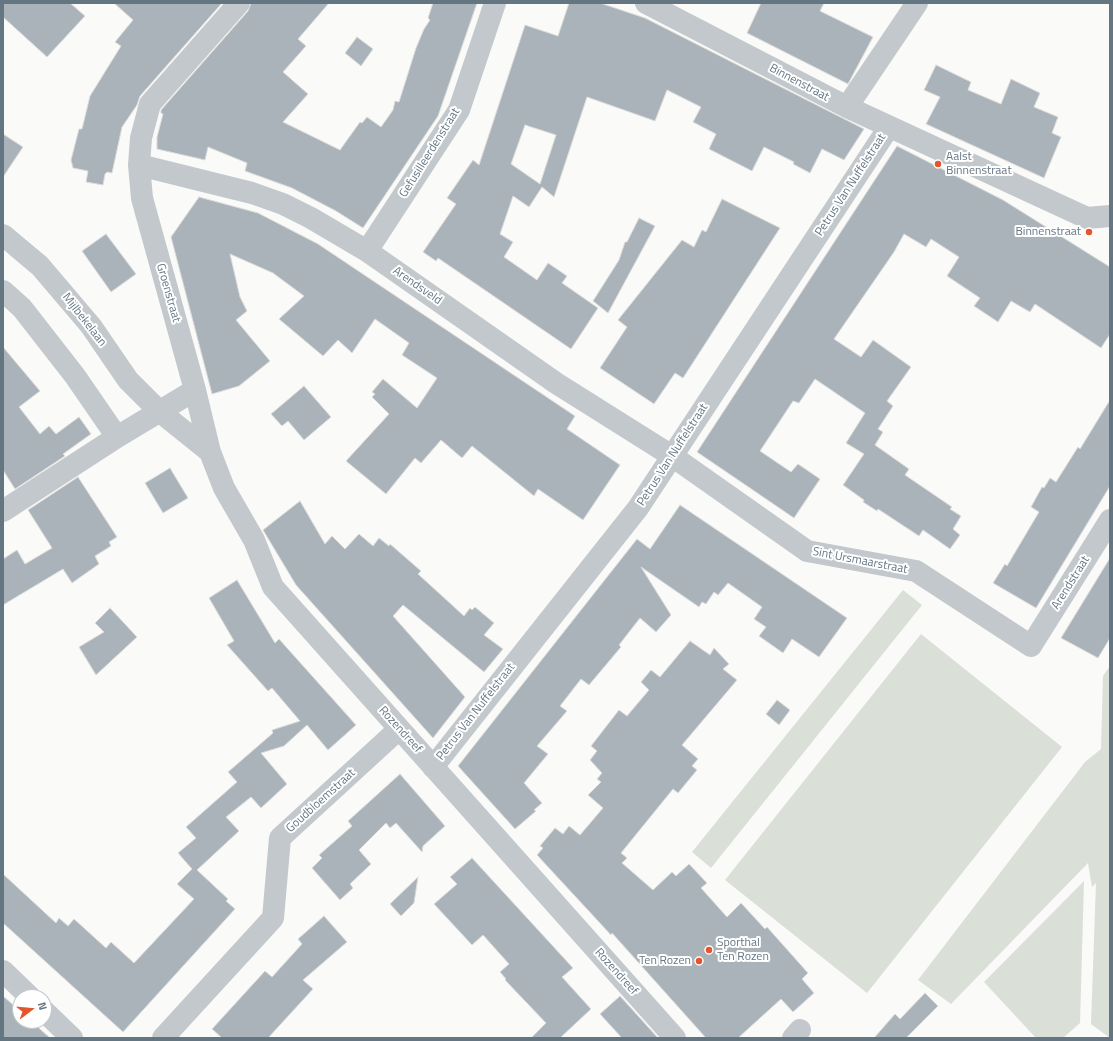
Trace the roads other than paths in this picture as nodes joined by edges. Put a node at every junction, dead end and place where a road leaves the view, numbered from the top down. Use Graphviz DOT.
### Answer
graph roads {
  1 [pos="239,3"];
  2 [pos="494,3"];
  3 [pos="646,3"];
  4 [pos="917,3"];
  5 [pos="846,107"];
  6 [pos="890,127"];
  7 [pos="138,165"];
  8 [pos="1110,216"];
  9 [pos="3,235"];
  10 [pos="367,251"];
  11 [pos="3,290"];
  12 [pos="195,390"];
  13 [pos="158,411"];
  14 [pos="117,437"];
  15 [pos="210,452"];
  16 [pos="672,456"];
  17 [pos="3,512"];
  18 [pos="1110,520"];
  19 [pos="1031,646"];
  20 [pos="399,729"];
  21 [pos="433,767"];
  22 [pos="3,971"];
  23 [pos="22,989"];
  24 [pos="52,1019"];
  25 [pos="72,1038"];
  26 [pos="163,1038"];
  27 [pos="675,1038"];
  1 -- 7 [label="street, Groenstraat"];
  2 -- 10 [label="street, Gefusilleerdenstraat"];
  3 -- 5 [label="street, Binnenstraat"];
  4 -- 5 [label="street"];
  5 -- 6 [label="street, Binnenstraat"];
  6 -- 8 [label="street, Binnenstraat"];
  6 -- 16 [label="street, Petrus Van Nuffelstraat"];
  7 -- 10 [label="street, Arendsveld"];
  7 -- 12 [label="street, Groenstraat"];
  9 -- 13 [label="street, Mijlbekelaan"];
  10 -- 16 [label="street, Arendsveld"];
  11 -- 14 [label="street"];
  12 -- 13 [label="street"];
  12 -- 15 [label="street, Rozendreef"];
  13 -- 14 [label="street"];
  13 -- 15 [label="street"];
  14 -- 17 [label="street"];
  15 -- 20 [label="street, Rozendreef"];
  16 -- 19 [label="street, Sint Ursmaarstraat"];
  16 -- 21 [label="street, Petrus Van Nuffelstraat"];
  18 -- 19 [label="street, Arendstraat"];
  20 -- 21 [label="street, Rozendreef"];
  20 -- 26 [label="street, Goudbloemstraat"];
  21 -- 27 [label="street, Rozendreef"];
  22 -- 23 [label="street"];
  24 -- 25 [label="street"];
}
